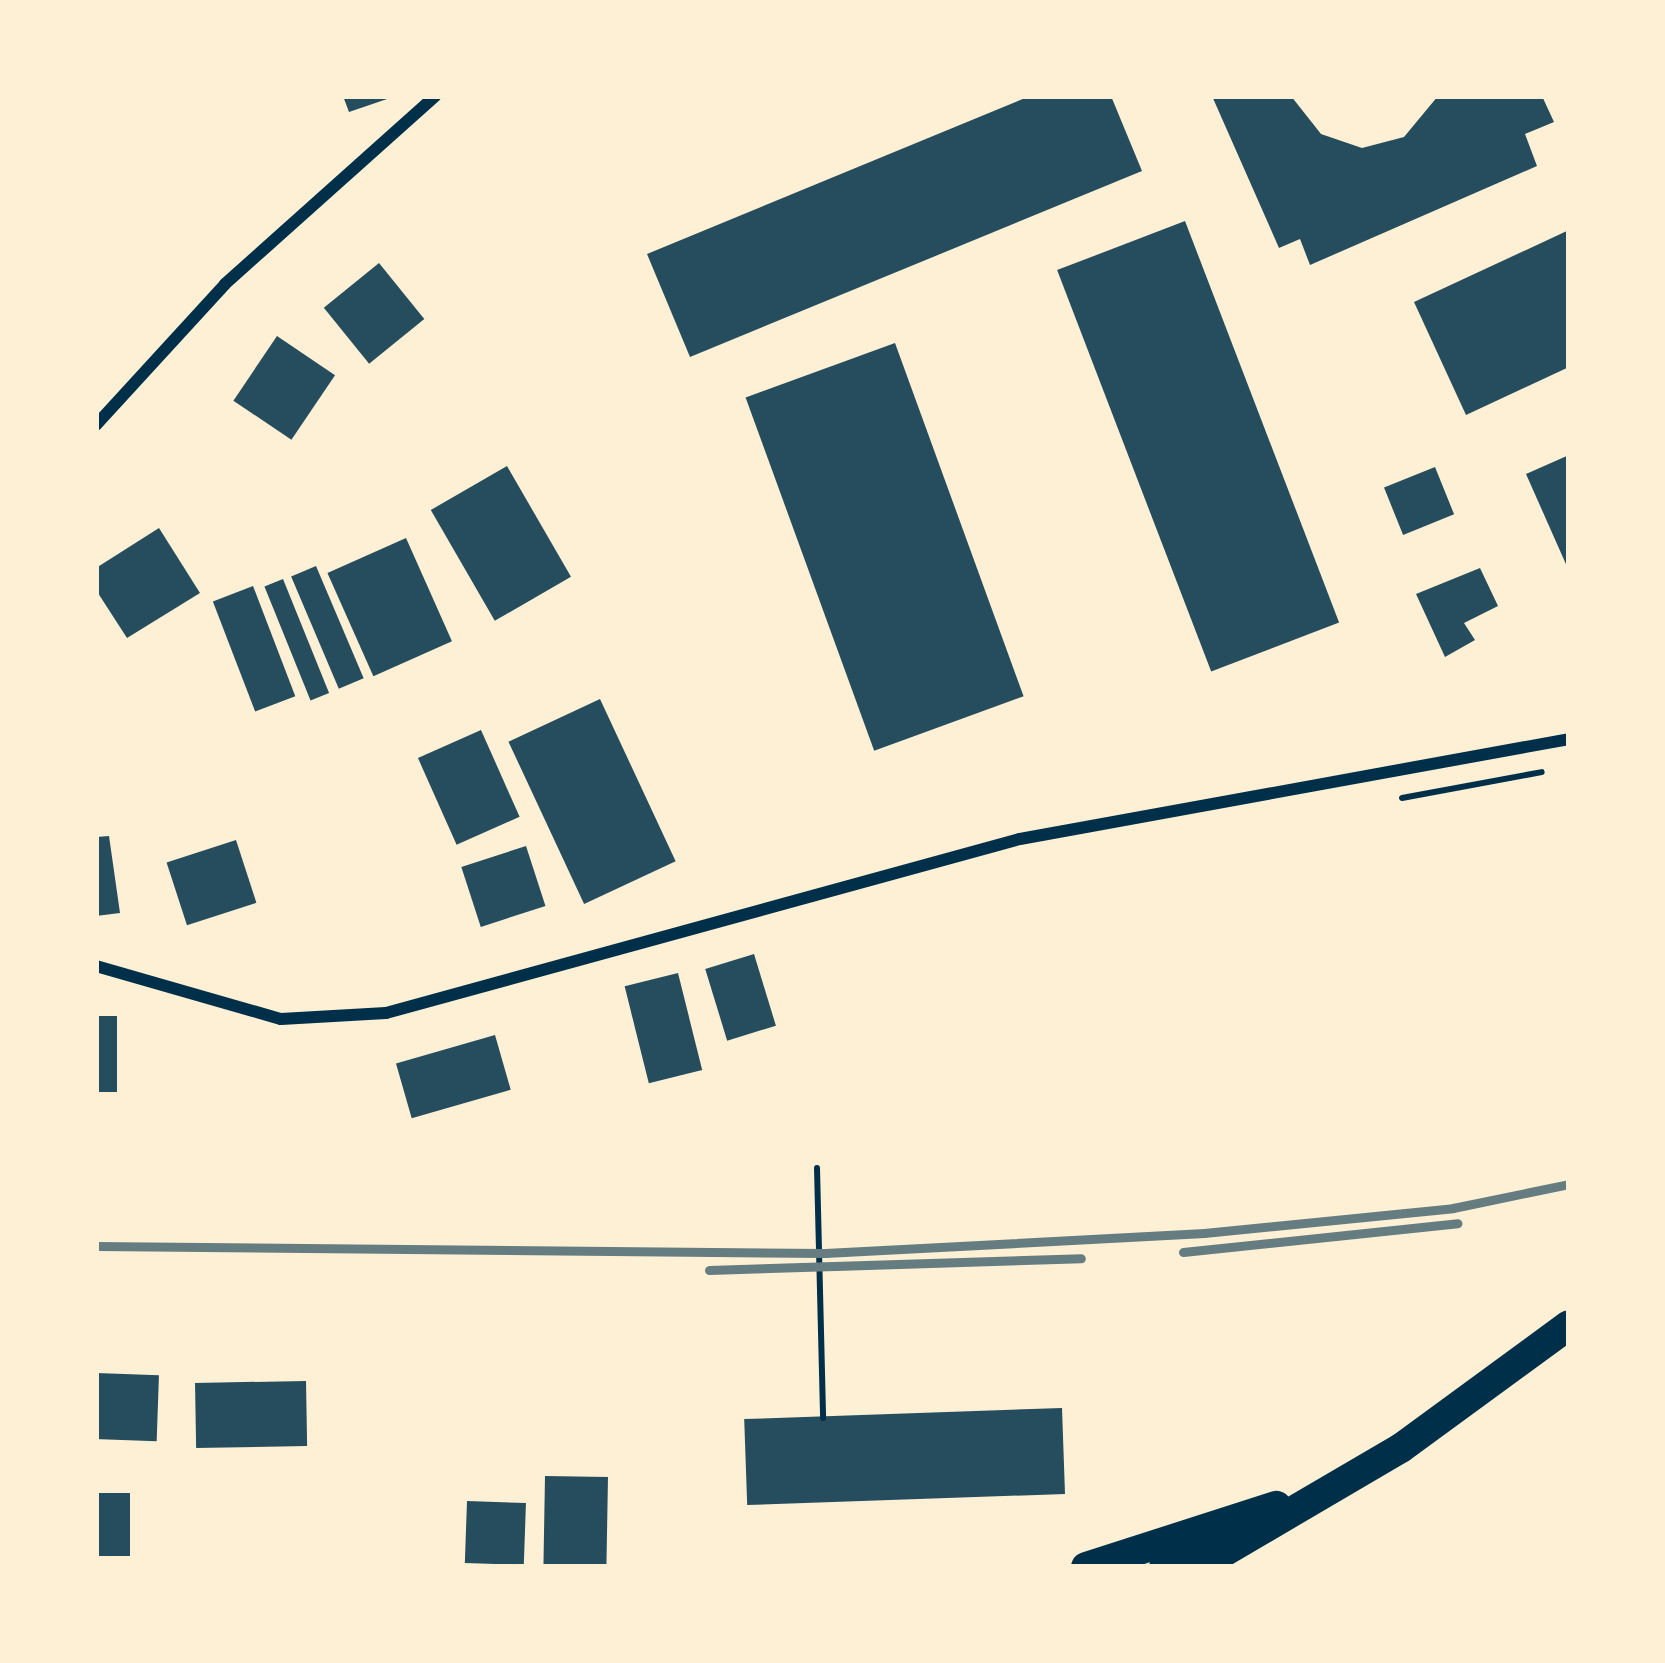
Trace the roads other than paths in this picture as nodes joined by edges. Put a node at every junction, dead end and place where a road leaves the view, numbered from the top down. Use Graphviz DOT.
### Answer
graph roads {
  1 [pos="435,96"];
  2 [pos="96,425"];
  3 [pos="1569,739"];
  4 [pos="100,966"];
  5 [pos="1569,1325"];
  6 [pos="1344,1484"];
  7 [pos="1272,1522"];
  8 [pos="1086,1567"];
  9 [pos="1164,1567"];
  10 [pos="1198,1567"];
  1 -- 2 [label="street"];
  3 -- 4 [label="street"];
  5 -- 6 [label="main road"];
  6 -- 7 [label="main road"];
  6 -- 8 [label="main road"];
  7 -- 9 [label="main road"];
  7 -- 10 [label="main road"];
}
